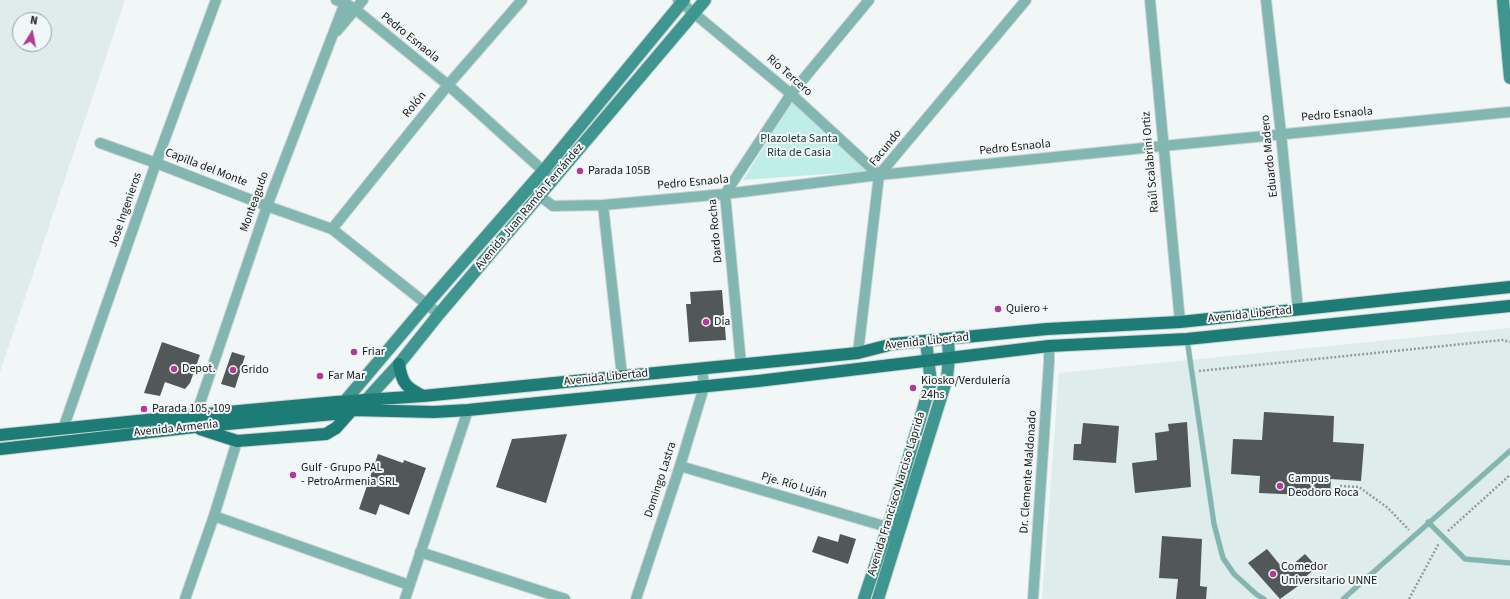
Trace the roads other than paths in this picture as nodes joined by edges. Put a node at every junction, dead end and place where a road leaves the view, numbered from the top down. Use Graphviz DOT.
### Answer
graph roads {
  1 [pos="216,0"];
  2 [pos="363,0"];
  3 [pos="522,0"];
  4 [pos="705,0"];
  5 [pos="869,0"];
  6 [pos="1026,0"];
  7 [pos="1150,0"];
  8 [pos="1266,0"];
  9 [pos="1503,0"];
  10 [pos="342,1"];
  11 [pos="681,1"];
  12 [pos="355,9"];
  13 [pos="693,13"];
  14 [pos="332,37"];
  15 [pos="1510,78"];
  16 [pos="448,85"];
  17 [pos="791,94"];
  18 [pos="1510,112"];
  19 [pos="1281,134"];
  20 [pos="100,143"];
  21 [pos="1163,146"];
  22 [pos="156,163"];
  23 [pos="544,170"];
  24 [pos="879,175"];
  25 [pos="554,180"];
  26 [pos="529,187"];
  27 [pos="724,194"];
  28 [pos="540,196"];
  29 [pos="603,205"];
  30 [pos="267,206"];
  31 [pos="332,229"];
  32 [pos="1510,288"];
  33 [pos="426,305"];
  34 [pos="1510,306"];
  35 [pos="1298,310"];
  36 [pos="439,314"];
  37 [pos="1180,322"];
  38 [pos="1187,339"];
  39 [pos="948,340"];
  40 [pos="926,342"];
  41 [pos="1049,346"];
  42 [pos="858,353"];
  43 [pos="949,358"];
  44 [pos="929,361"];
  45 [pos="399,364"];
  46 [pos="741,364"];
  47 [pos="702,368"];
  48 [pos="622,376"];
  49 [pos="704,387"];
  50 [pos="423,396"];
  51 [pos="367,399"];
  52 [pos="349,406"];
  53 [pos="468,410"];
  54 [pos="196,415"];
  55 [pos="195,427"];
  56 [pos="63,429"];
  57 [pos="0,435"];
  58 [pos="237,441"];
  59 [pos="0,449"];
  60 [pos="1510,451"];
  61 [pos="680,466"];
  62 [pos="214,516"];
  63 [pos="1428,522"];
  64 [pos="888,527"];
  65 [pos="900,531"];
  66 [pos="420,552"];
  67 [pos="1510,563"];
  68 [pos="409,585"];
  69 [pos="185,599"];
  70 [pos="404,599"];
  71 [pos="565,599"];
  72 [pos="636,599"];
  73 [pos="864,599"];
  74 [pos="878,599"];
  75 [pos="1033,599"];
  76 [pos="1264,599"];
  77 [pos="1343,599"];
  1 -- 22 [label="street, Jose Ingenieros"];
  2 -- 12 [label="street"];
  3 -- 16 [label="street, Rolón"];
  4 -- 13 [label="main road, Avenida Juan Ramón Fernández"];
  5 -- 17 [label="street, Dardo Rocha"];
  6 -- 24 [label="street, Facundo"];
  7 -- 21 [label="street, Raúl Scalabrini Ortiz"];
  8 -- 19 [label="street, Eduardo Madero"];
  9 -- 15 [label="main road"];
  10 -- 12 [label="street, Pedro Esnaola"];
  10 -- 14 [label="street, Monteagudo"];
  11 -- 13 [label="street, Río Tercero"];
  11 -- 23 [label="main road, Avenida Juan Ramón Fernández"];
  12 -- 14 [label="street"];
  12 -- 16 [label="street, Pedro Esnaola"];
  13 -- 17 [label="street, Río Tercero"];
  13 -- 25 [label="main road, Avenida Juan Ramón Fernández"];
  14 -- 30 [label="street, Monteagudo"];
  16 -- 23 [label="street, Pedro Esnaola"];
  16 -- 31 [label="street, Rolón"];
  17 -- 24 [label="street, Río Tercero"];
  17 -- 27 [label="street, Dardo Rocha"];
  18 -- 19 [label="street, Pedro Esnaola"];
  19 -- 21 [label="street, Pedro Esnaola"];
  19 -- 35 [label="street, Eduardo Madero"];
  20 -- 22 [label="street, Capilla del Monte"];
  21 -- 24 [label="street, Pedro Esnaola"];
  21 -- 37 [label="street, Raúl Scalabrini Ortiz"];
  22 -- 30 [label="street, Capilla del Monte"];
  22 -- 56 [label="street, Jose Ingenieros"];
  23 -- 25 [label="street, Pedro Esnaola"];
  23 -- 26 [label="main road, Avenida Juan Ramón Fernández"];
  24 -- 27 [label="street, Pedro Esnaola"];
  24 -- 42 [label="street, Facundo"];
  25 -- 28 [label="main road, Avenida Juan Ramón Fernández"];
  26 -- 28 [label="street, Pedro Esnaola"];
  26 -- 33 [label="main road, Avenida Juan Ramón Fernández"];
  27 -- 29 [label="street, Pedro Esnaola"];
  27 -- 46 [label="street, Dardo Rocha"];
  28 -- 29 [label="street, Pedro Esnaola"];
  28 -- 36 [label="main road, Avenida Juan Ramón Fernández"];
  29 -- 48 [label="street"];
  30 -- 31 [label="street, Capilla del Monte"];
  30 -- 54 [label="street, Monteagudo"];
  31 -- 33 [label="street, Capilla del Monte"];
  32 -- 35 [label="main road, Avenida Libertad"];
  33 -- 36 [label="street, Capilla del Monte"];
  33 -- 52 [label="main road, Avenida Juan Ramón Fernández"];
  34 -- 38 [label="main road, Avenida Libertad"];
  35 -- 37 [label="main road, Avenida Libertad"];
  36 -- 45 [label="main road, Avenida Juan Ramón Fernández"];
  37 -- 39 [label="main road, Avenida Libertad"];
  38 -- 41 [label="main road, Avenida Libertad"];
  38 -- 76 [label="lane"];
  39 -- 40 [label="main road, Avenida Libertad"];
  39 -- 43 [label="main road, Avenida Francisco Narciso Laprida"];
  40 -- 42 [label="main road, Avenida Libertad"];
  40 -- 44 [label="main road, Avenida Francisco Narciso Laprida"];
  41 -- 43 [label="main road, Avenida Libertad"];
  41 -- 75 [label="street, Dr. Clemente Maldonado"];
  42 -- 46 [label="main road, Avenida Libertad"];
  43 -- 44 [label="main road, Avenida Libertad"];
  43 -- 65 [label="main road, Avenida Francisco Narciso Laprida"];
  44 -- 49 [label="main road, Avenida Libertad"];
  44 -- 64 [label="main road, Avenida Francisco Narciso Laprida"];
  45 -- 50 [label="main road"];
  45 -- 51 [label="main road, Avenida Juan Ramón Fernández"];
  46 -- 47 [label="main road, Avenida Libertad"];
  47 -- 48 [label="main road, Avenida Libertad"];
  47 -- 49 [label="street, Domingo Lastra"];
  48 -- 50 [label="main road, Avenida Libertad"];
  49 -- 53 [label="main road, Avenida Libertad"];
  49 -- 61 [label="street, Domingo Lastra"];
  50 -- 51 [label="main road, Avenida Libertad"];
  51 -- 52 [label="main road, Avenida Libertad"];
  52 -- 53 [label="main road, Avenida Libertad"];
  52 -- 54 [label="main road, Avenida Armenia"];
  52 -- 55 [label="main road, Avenida Armenia"];
  52 -- 58 [label="main road"];
  53 -- 66 [label="street"];
  54 -- 56 [label="main road, Avenida Armenia"];
  55 -- 58 [label="main road"];
  55 -- 59 [label="main road, Avenida Armenia"];
  56 -- 57 [label="main road, Avenida Armenia"];
  58 -- 62 [label="street"];
  60 -- 63 [label="lane"];
  61 -- 64 [label="street, Pje. Río Luján"];
  61 -- 72 [label="street, Domingo Lastra"];
  62 -- 68 [label="street"];
  62 -- 69 [label="street"];
  63 -- 67 [label="lane"];
  63 -- 77 [label="lane"];
  64 -- 65 [label="street, Pje. Río Luján"];
  64 -- 73 [label="main road, Avenida Francisco Narciso Laprida"];
  65 -- 74 [label="main road, Avenida Francisco Narciso Laprida"];
  66 -- 68 [label="street"];
  66 -- 71 [label="street"];
  68 -- 70 [label="street"];
}
